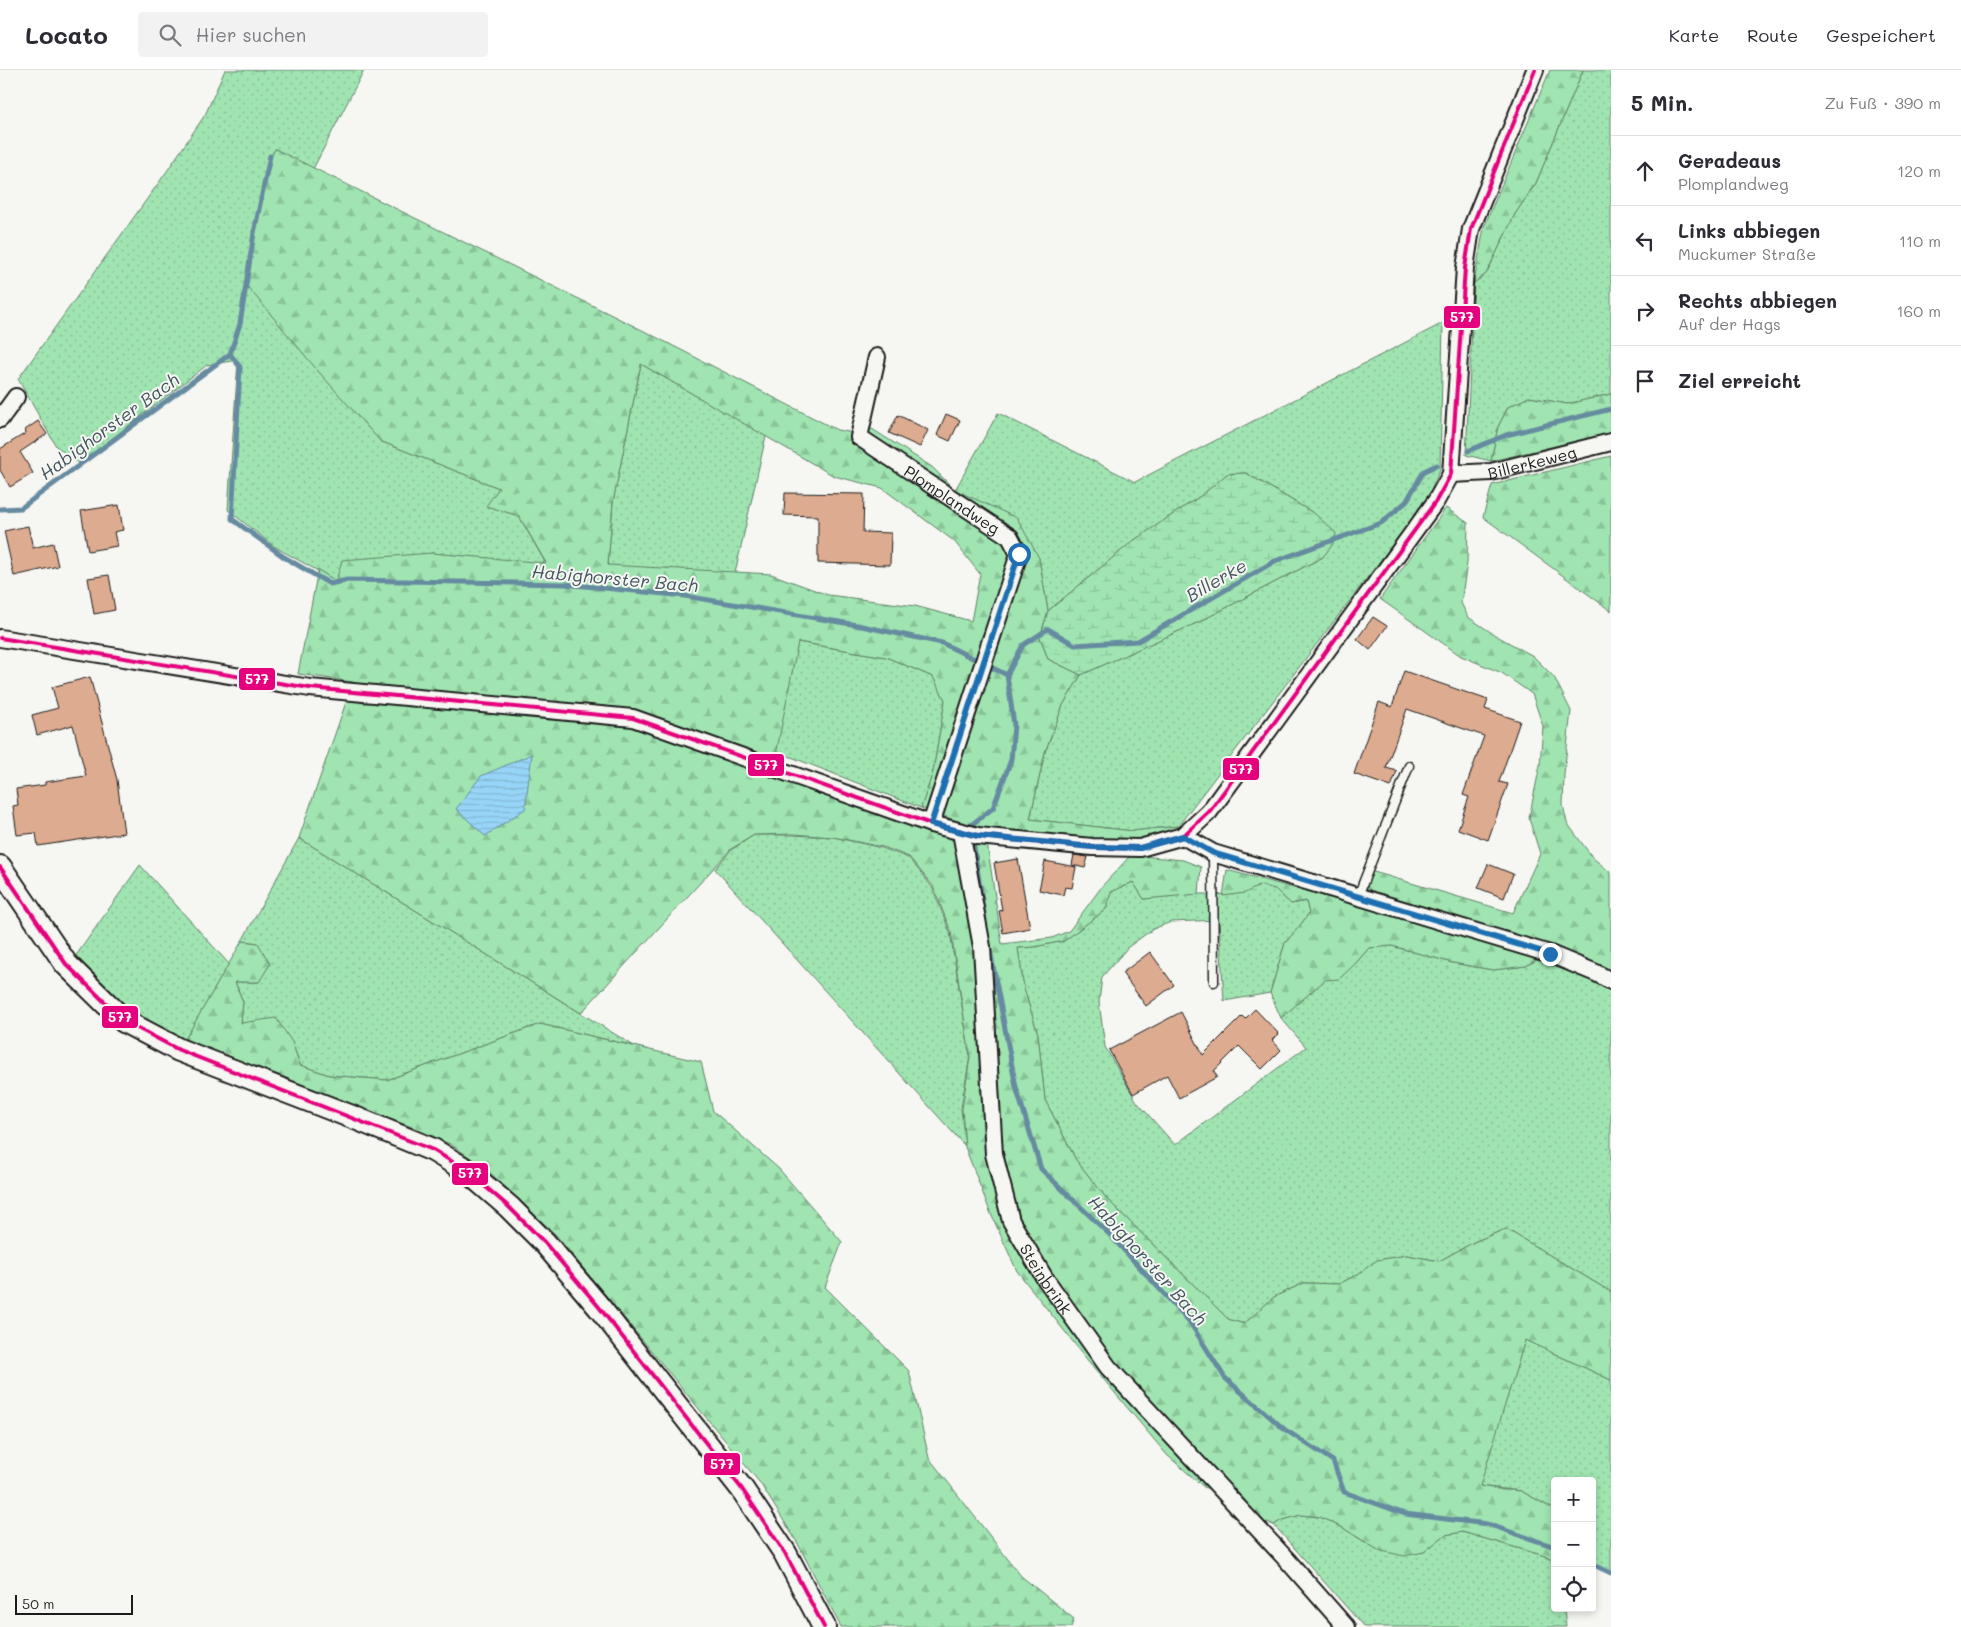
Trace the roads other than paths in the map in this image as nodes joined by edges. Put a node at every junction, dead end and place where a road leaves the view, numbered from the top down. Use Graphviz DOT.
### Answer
graph roads {
  1 [pos="1535,70"];
  2 [pos="877,357"];
  3 [pos="16,397"];
  4 [pos="0,419"];
  5 [pos="1611,442"];
  6 [pos="1451,474"];
  7 [pos="0,638"];
  8 [pos="1408,766"];
  9 [pos="931,824"];
  10 [pos="961,832"];
  11 [pos="1183,836"];
  12 [pos="1213,853"];
  13 [pos="0,867"];
  14 [pos="1358,896"];
  15 [pos="1214,982"];
  16 [pos="1611,982"];
  17 [pos="824,1627"];
  18 [pos="1346,1627"];
  1 -- 6 [label="street"];
  2 -- 9 [label="street, Plomplandweg"];
  3 -- 4 [label="street"];
  5 -- 6 [label="street, Billerkeweg"];
  6 -- 11 [label="street"];
  7 -- 9 [label="street"];
  8 -- 14 [label="lane"];
  9 -- 10 [label="street"];
  10 -- 11 [label="street"];
  10 -- 18 [label="street, Steinbrink"];
  11 -- 12 [label="street"];
  12 -- 14 [label="street"];
  12 -- 15 [label="lane"];
  13 -- 17 [label="street"];
  14 -- 16 [label="street"];
}
